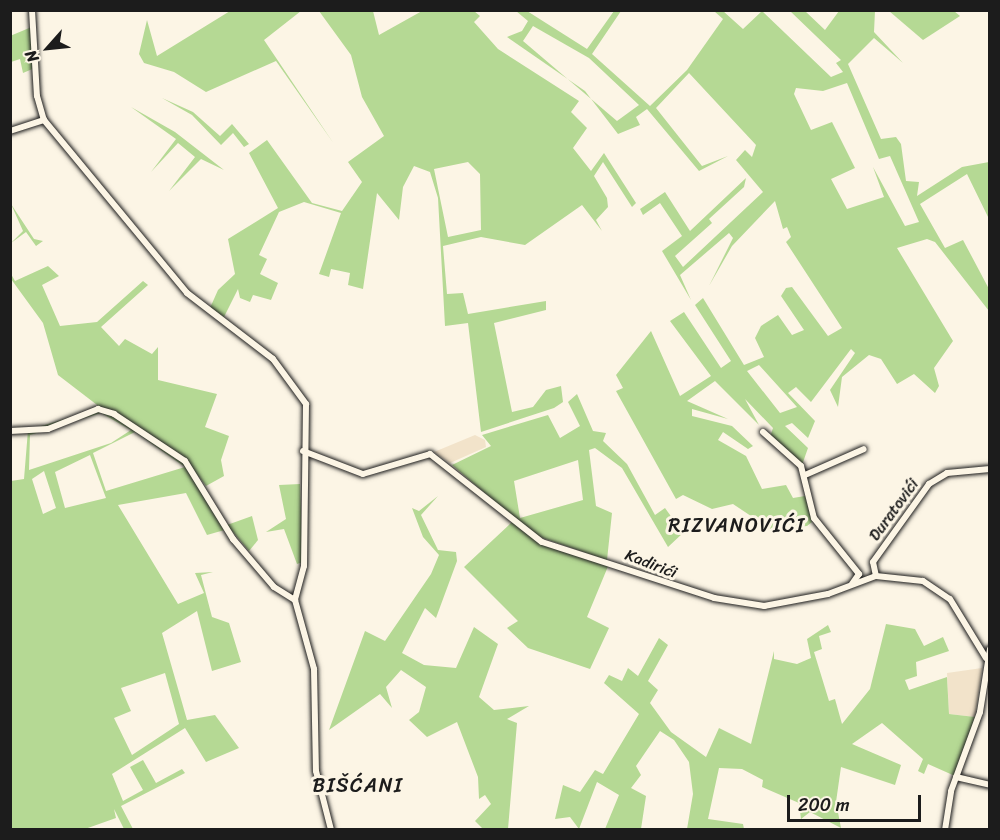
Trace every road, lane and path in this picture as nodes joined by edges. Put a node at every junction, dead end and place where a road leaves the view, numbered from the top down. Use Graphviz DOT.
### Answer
graph roads {
  1 [pos="32,10"];
  2 [pos="44,120"];
  3 [pos="10,131"];
  4 [pos="10,431"];
  5 [pos="763,432"];
  6 [pos="864,449"];
  7 [pos="303,451"];
  8 [pos="990,469"];
  9 [pos="805,475"];
  10 [pos="859,574"];
  11 [pos="875,575"];
  12 [pos="849,586"];
  13 [pos="295,600"];
  14 [pos="989,650"];
  15 [pos="986,658"];
  16 [pos="956,777"];
  17 [pos="990,785"];
  18 [pos="331,830"];
  19 [pos="945,830"];
  1 -- 2 [label="street"];
  2 -- 3 [label="street"];
  2 -- 7 [label="street"];
  4 -- 13 [label="street"];
  5 -- 9 [label="street"];
  6 -- 9 [label="street"];
  7 -- 12 [label="street, Kadirići"];
  7 -- 13 [label="street"];
  8 -- 11 [label="street, Duratovići"];
  9 -- 10 [label="street"];
  10 -- 11 [label="street"];
  10 -- 12 [label="street"];
  11 -- 12 [label="street, Kadirići"];
  11 -- 15 [label="street, Kadirići"];
  13 -- 18 [label="street"];
  14 -- 15 [label="street"];
  15 -- 16 [label="street"];
  16 -- 17 [label="street"];
  16 -- 19 [label="street"];
}
